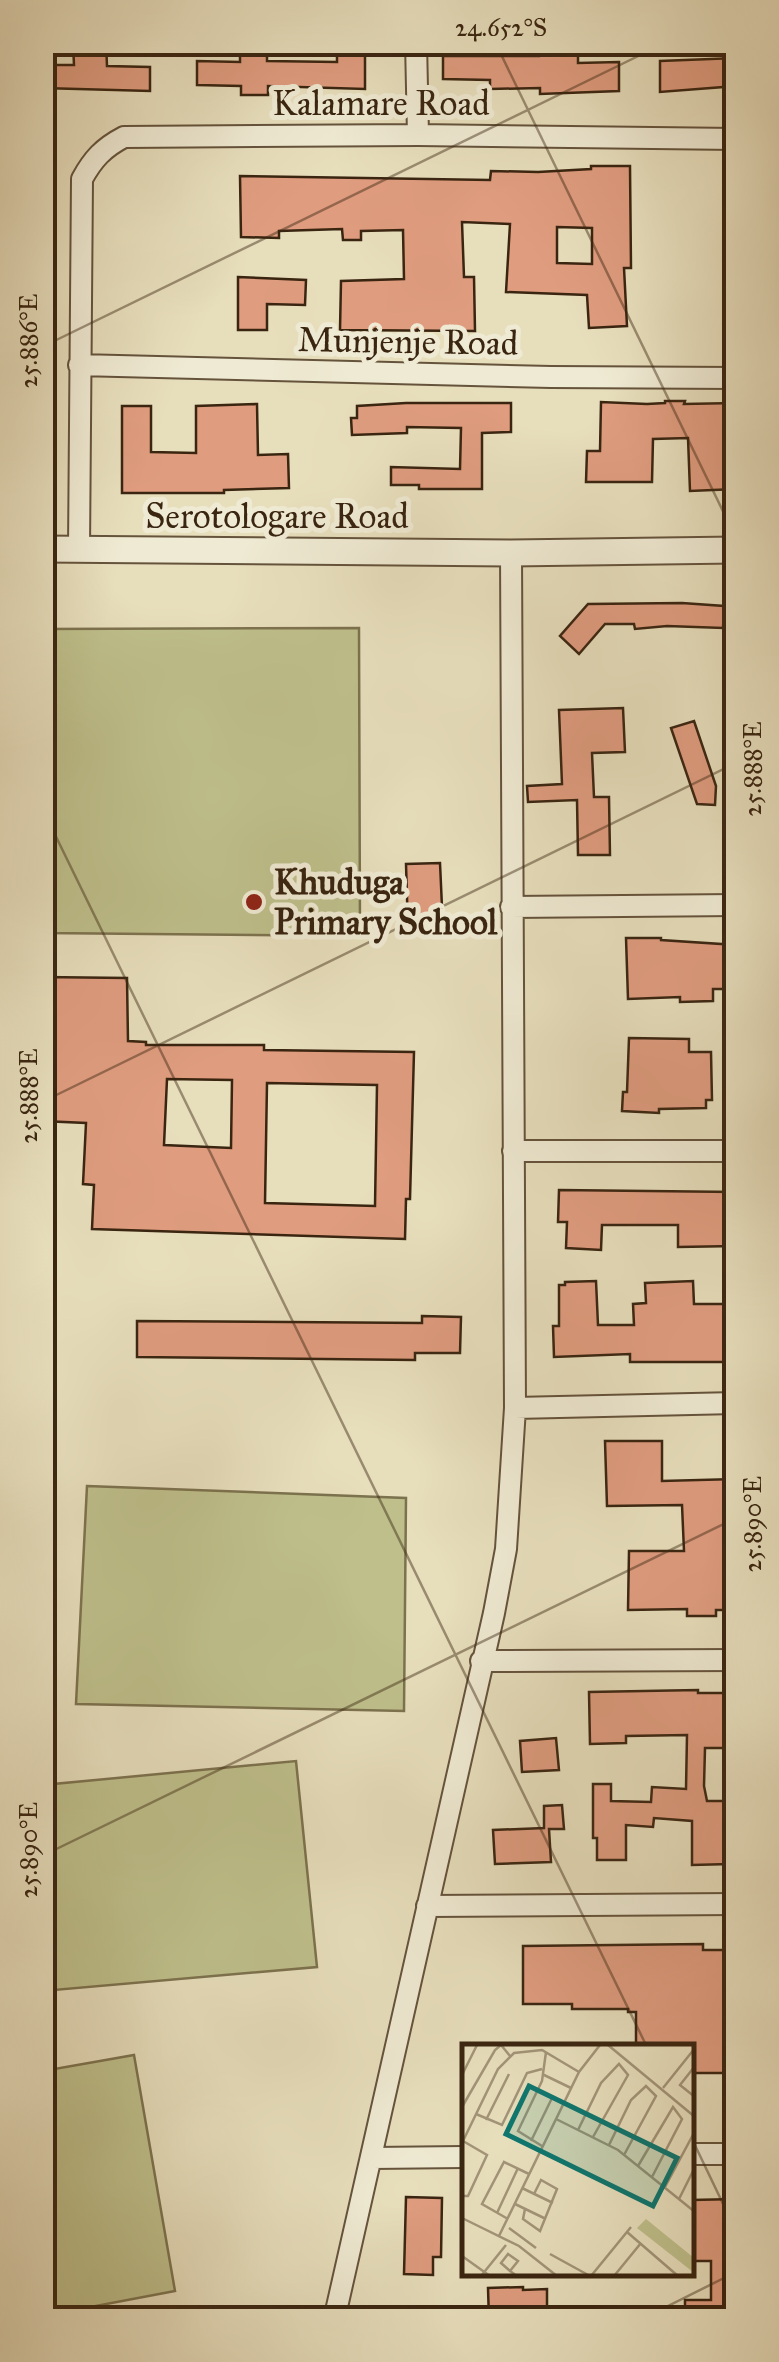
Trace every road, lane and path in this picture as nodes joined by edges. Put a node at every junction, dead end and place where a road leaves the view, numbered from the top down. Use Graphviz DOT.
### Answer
graph roads {
  1 [pos="416,42"];
  2 [pos="418,134"];
  3 [pos="736,139"];
  4 [pos="79,365"];
  5 [pos="736,378"];
  6 [pos="79,549"];
  7 [pos="42,550"];
  8 [pos="736,550"];
  9 [pos="511,553"];
  10 [pos="736,906"];
  11 [pos="511,907"];
  12 [pos="513,1151"];
  13 [pos="736,1151"];
  14 [pos="736,1403"];
  15 [pos="515,1408"];
  16 [pos="736,1660"];
  17 [pos="481,1661"];
  18 [pos="736,1904"];
  19 [pos="427,1906"];
  20 [pos="694,2154"];
  21 [pos="736,2154"];
  22 [pos="462,2157"];
  23 [pos="372,2158"];
  24 [pos="334,2320"];
  1 -- 2 [label="street"];
  2 -- 3 [label="street, Kalamare Road"];
  2 -- 4 [label="street, Kalamare Road"];
  4 -- 5 [label="street, Munjenje Road"];
  4 -- 6 [label="street"];
  6 -- 7 [label="street, Serotologare Road"];
  6 -- 9 [label="street, Serotologare Road"];
  8 -- 9 [label="street, Serotologare Road"];
  9 -- 11 [label="street"];
  10 -- 11 [label="street"];
  11 -- 12 [label="street"];
  12 -- 13 [label="street"];
  12 -- 15 [label="street"];
  14 -- 15 [label="street"];
  15 -- 17 [label="street"];
  16 -- 17 [label="street"];
  17 -- 19 [label="street"];
  18 -- 19 [label="street"];
  19 -- 23 [label="street"];
  20 -- 21 [label="street"];
  22 -- 23 [label="street"];
  23 -- 24 [label="street"];
}
